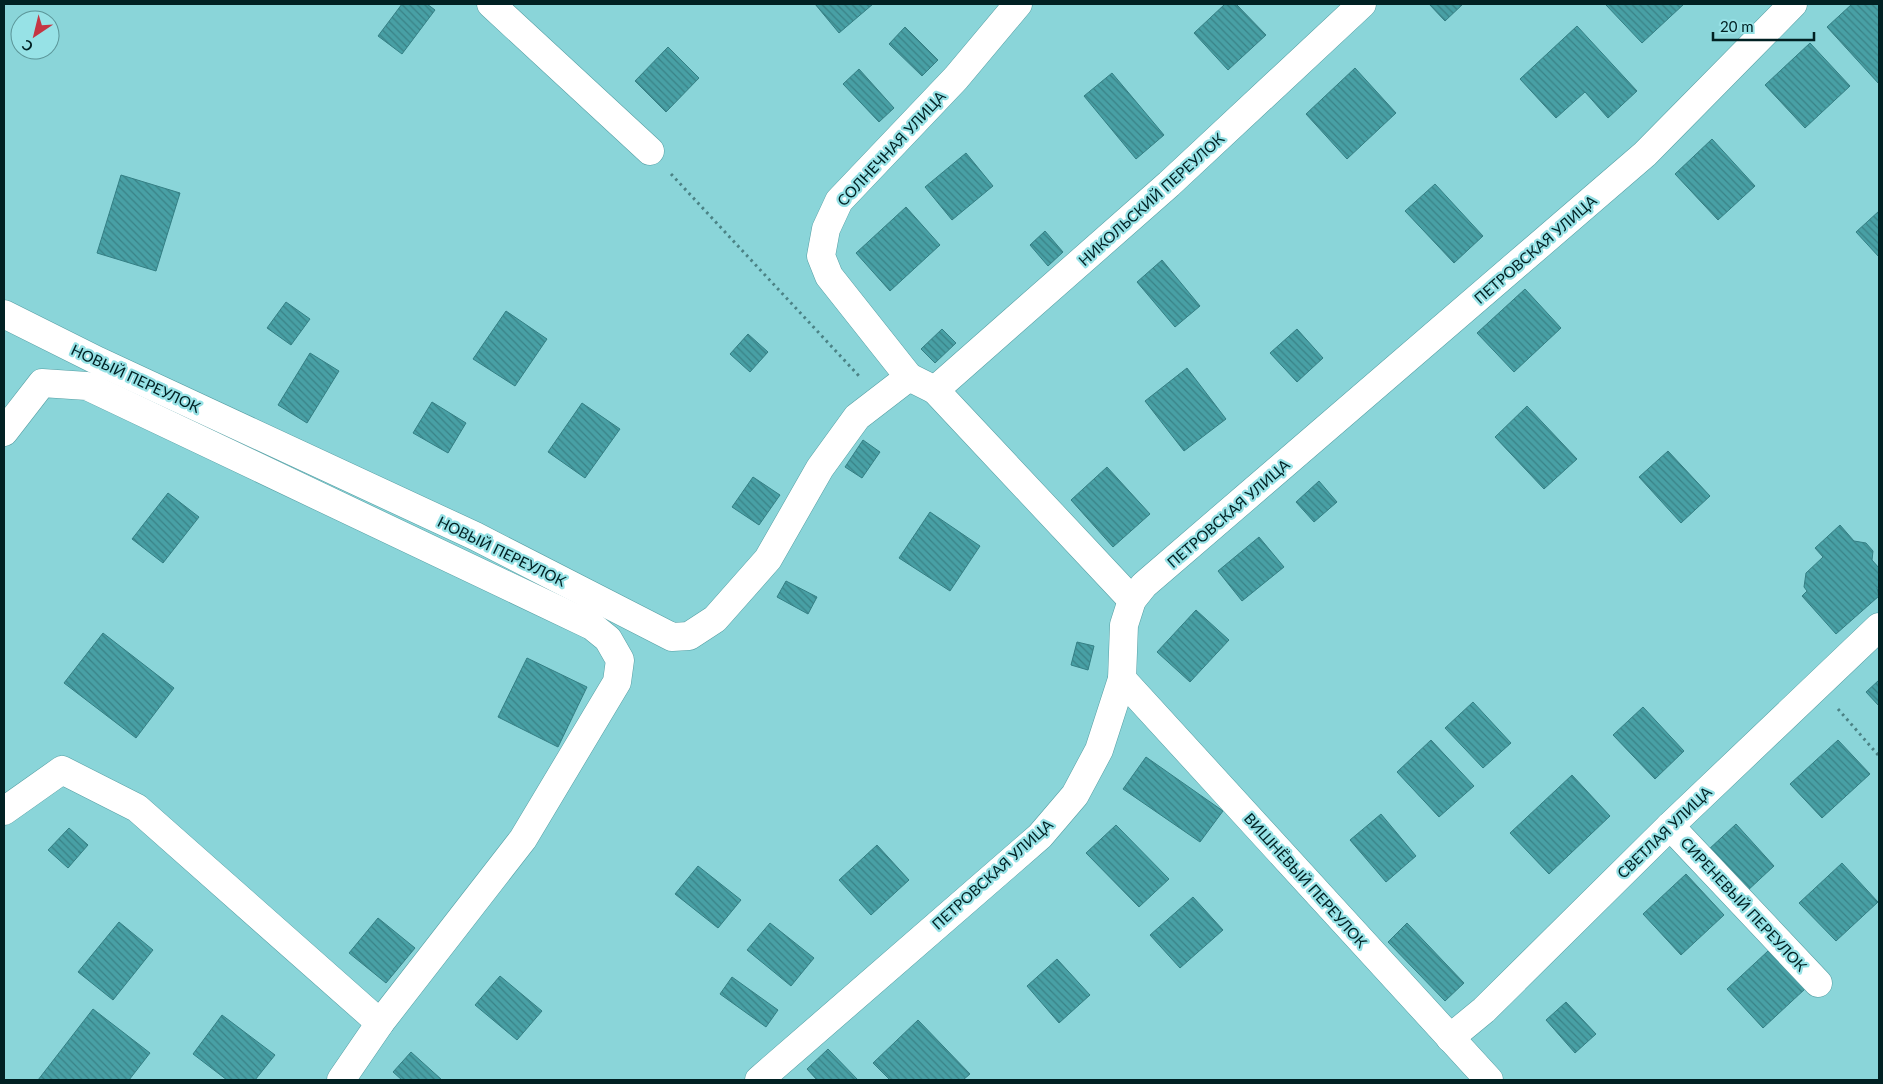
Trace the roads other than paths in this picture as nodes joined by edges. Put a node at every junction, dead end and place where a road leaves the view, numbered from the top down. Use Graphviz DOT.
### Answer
graph roads {
  1 [pos="491,4"];
  2 [pos="1018,4"];
  3 [pos="1362,4"];
  4 [pos="1793,4"];
  5 [pos="650,151"];
  6 [pos="4,314"];
  7 [pos="909,377"];
  8 [pos="935,390"];
  9 [pos="4,432"];
  10 [pos="1132,600"];
  11 [pos="1879,627"];
  12 [pos="1122,679"];
  13 [pos="4,811"];
  14 [pos="1670,826"];
  15 [pos="1818,983"];
  16 [pos="380,1024"];
  17 [pos="1450,1038"];
  18 [pos="341,1080"];
  19 [pos="759,1080"];
  20 [pos="1489,1080"];
  1 -- 5 [label="street"];
  2 -- 7 [label="street, СОЛНЕЧНАЯ УЛИЦА"];
  3 -- 8 [label="street, НИКОЛЬСКИЙ ПЕРЕУЛОК"];
  4 -- 10 [label="street, ПЕТРОВСКАЯ УЛИЦА"];
  6 -- 7 [label="street, НОВЫЙ ПЕРЕУЛОК"];
  7 -- 8 [label="street"];
  8 -- 10 [label="street"];
  9 -- 16 [label="street"];
  10 -- 12 [label="street, ПЕТРОВСКАЯ УЛИЦА"];
  11 -- 14 [label="street, СВЕТЛАЯ УЛИЦА"];
  12 -- 17 [label="street, ВИШНЁВЫЙ ПЕРЕУЛОК"];
  12 -- 19 [label="street, ПЕТРОВСКАЯ УЛИЦА"];
  13 -- 16 [label="street"];
  14 -- 15 [label="street, СИРЕНЕВЫЙ ПЕРЕУЛОК"];
  14 -- 17 [label="street, СВЕТЛАЯ УЛИЦА"];
  16 -- 18 [label="street"];
  17 -- 20 [label="street, ВИШНЁВЫЙ ПЕРЕУЛОК"];
}
